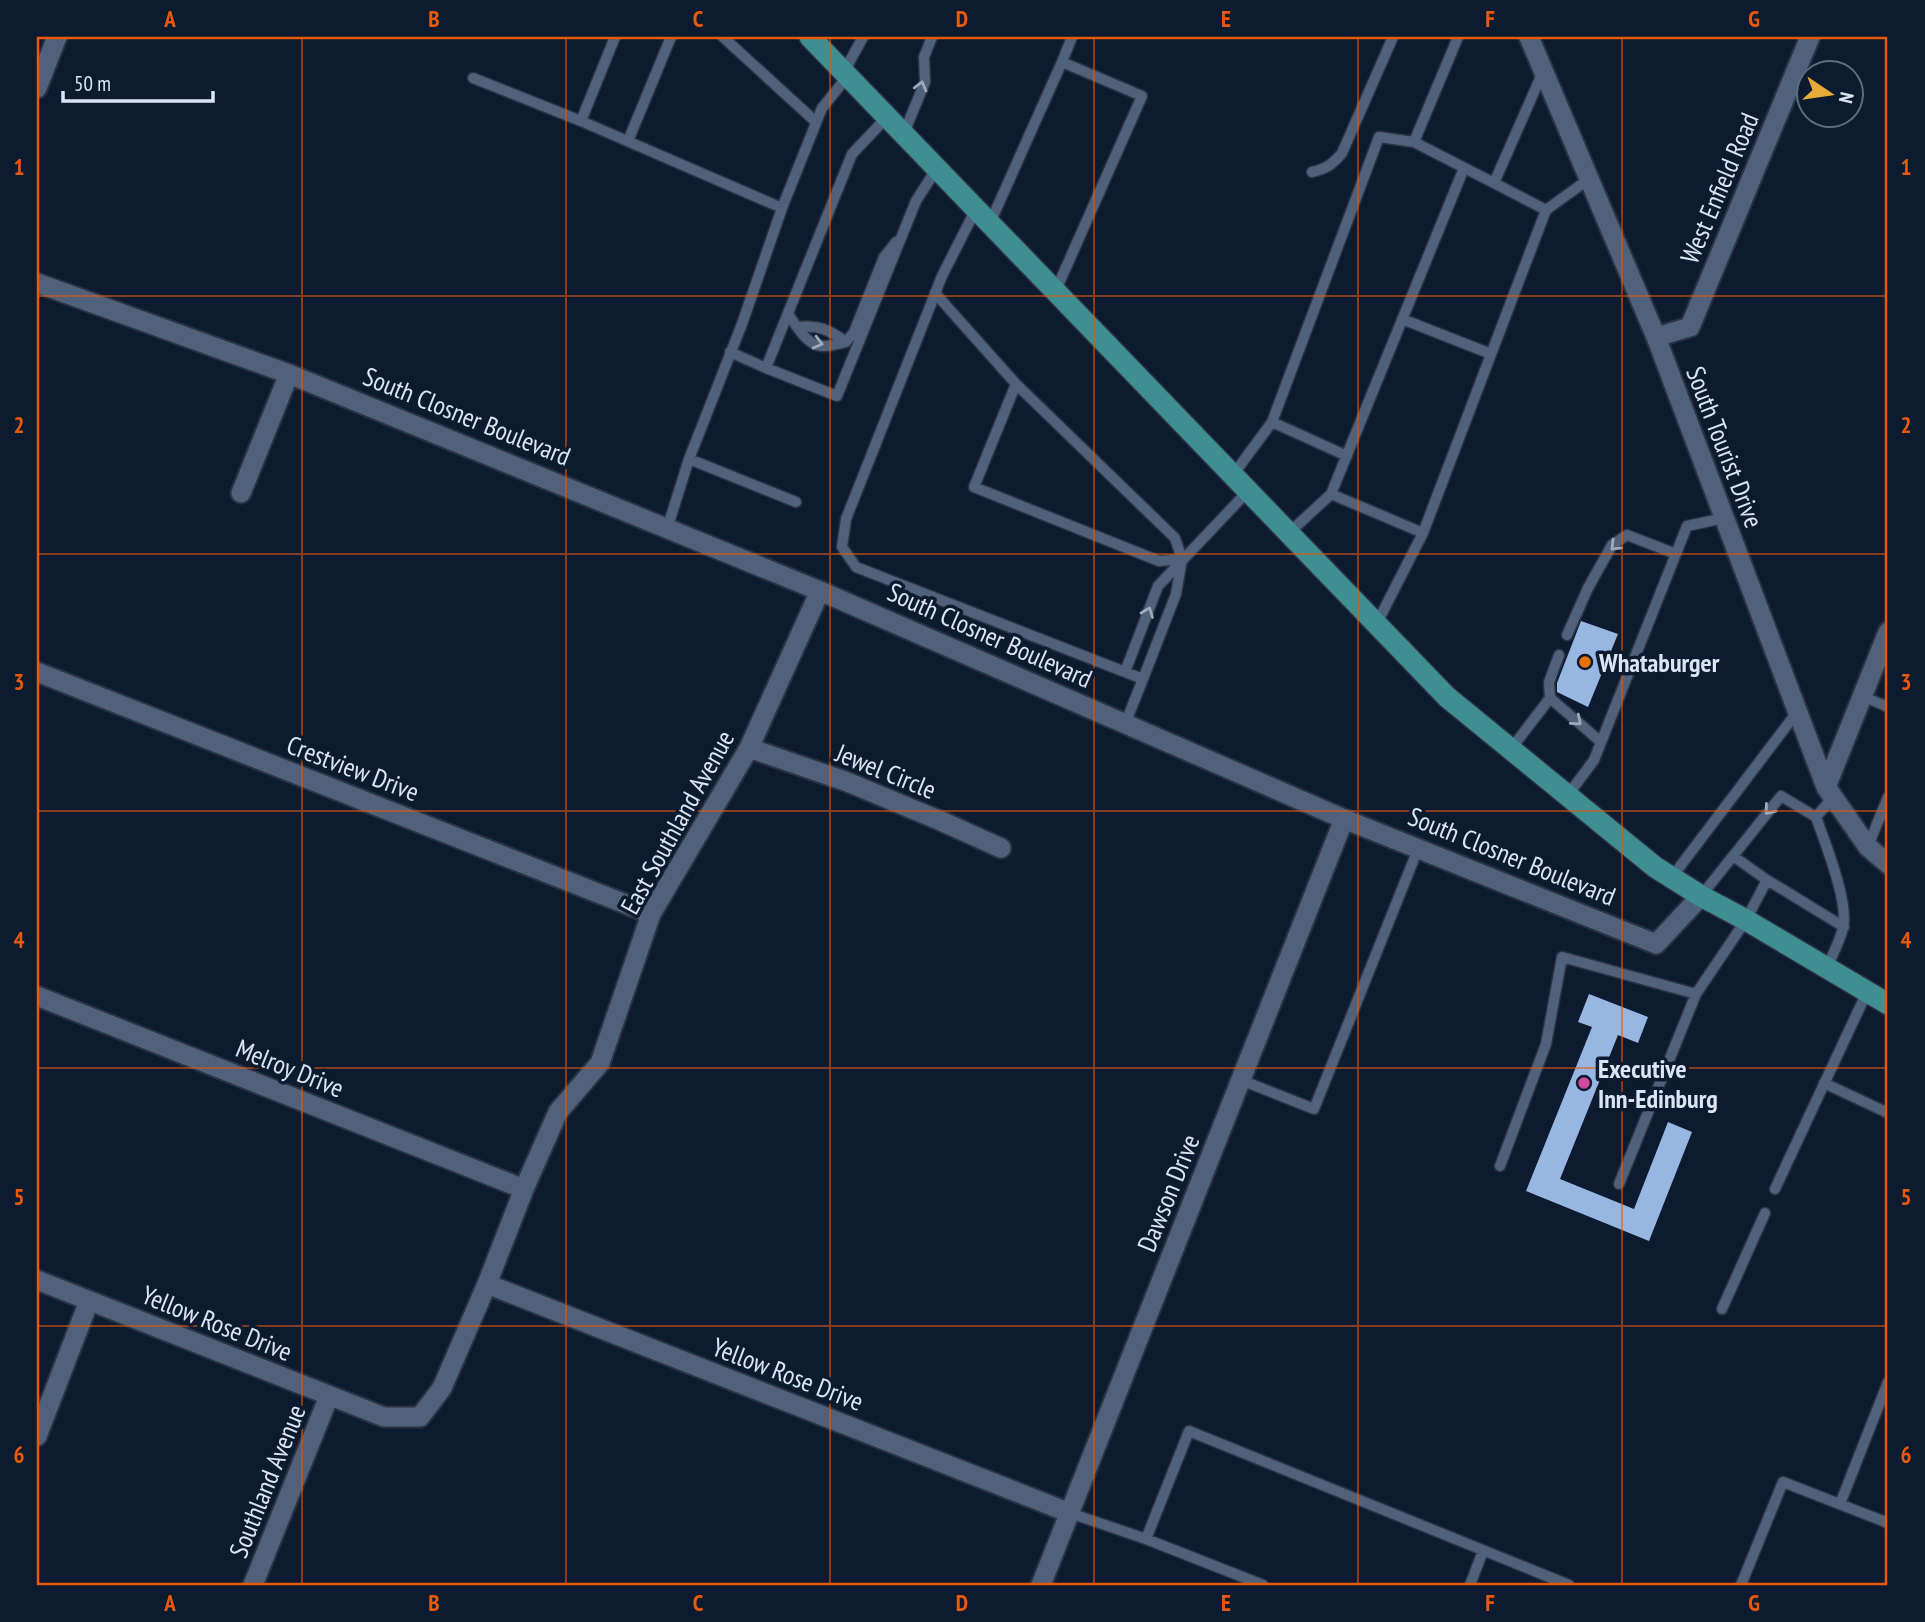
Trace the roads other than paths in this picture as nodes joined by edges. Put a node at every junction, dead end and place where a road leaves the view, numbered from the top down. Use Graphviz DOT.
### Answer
graph roads {
  1 [pos="57,37"];
  2 [pos="615,37"];
  3 [pos="671,37"];
  4 [pos="723,37"];
  5 [pos="810,37"];
  6 [pos="863,37"];
  7 [pos="932,37"];
  8 [pos="1072,37"];
  9 [pos="1393,37"];
  10 [pos="1458,37"];
  11 [pos="1529,37"];
  12 [pos="1810,37"];
  13 [pos="1062,62"];
  14 [pos="1543,72"];
  15 [pos="846,74"];
  16 [pos="473,78"];
  17 [pos="37,88"];
  18 [pos="887,116"];
  19 [pos="581,121"];
  20 [pos="816,122"];
  21 [pos="903,133"];
  22 [pos="628,141"];
  23 [pos="1414,142"];
  24 [pos="937,168"];
  25 [pos="1464,168"];
  26 [pos="1312,172"];
  27 [pos="1589,179"];
  28 [pos="1494,183"];
  29 [pos="782,208"];
  30 [pos="1546,210"];
  31 [pos="983,216"];
  32 [pos="902,234"];
  33 [pos="37,283"];
  34 [pos="1055,291"];
  35 [pos="935,293"];
  36 [pos="788,314"];
  37 [pos="1402,319"];
  38 [pos="797,327"];
  39 [pos="1656,337"];
  40 [pos="846,342"];
  41 [pos="730,352"];
  42 [pos="1491,354"];
  43 [pos="766,368"];
  44 [pos="289,374"];
  45 [pos="1016,384"];
  46 [pos="1272,422"];
  47 [pos="1347,456"];
  48 [pos="689,459"];
  49 [pos="1233,475"];
  50 [pos="1248,491"];
  51 [pos="241,493"];
  52 [pos="1331,494"];
  53 [pos="796,502"];
  54 [pos="1724,518"];
  55 [pos="667,529"];
  56 [pos="1289,533"];
  57 [pos="1423,533"];
  58 [pos="1676,554"];
  59 [pos="1182,559"];
  60 [pos="820,591"];
  61 [pos="1377,623"];
  62 [pos="1888,632"];
  63 [pos="1567,635"];
  64 [pos="1559,655"];
  65 [pos="37,672"];
  66 [pos="1125,672"];
  67 [pos="1143,679"];
  68 [pos="1862,696"];
  69 [pos="1550,698"];
  70 [pos="1888,707"];
  71 [pos="1798,712"];
  72 [pos="1125,724"];
  73 [pos="1601,742"];
  74 [pos="749,748"];
  75 [pos="1511,749"];
  76 [pos="1829,792"];
  77 [pos="1568,795"];
  78 [pos="1888,797"];
  79 [pos="1816,817"];
  80 [pos="1344,820"];
  81 [pos="1868,847"];
  82 [pos="1001,848"];
  83 [pos="1418,849"];
  84 [pos="1733,856"];
  85 [pos="1888,864"];
  86 [pos="1672,877"];
  87 [pos="1767,880"];
  88 [pos="1701,896"];
  89 [pos="651,914"];
  90 [pos="1746,920"];
  91 [pos="1844,926"];
  92 [pos="1827,969"];
  93 [pos="1867,992"];
  94 [pos="1696,994"];
  95 [pos="37,996"];
  96 [pos="1888,1004"];
  97 [pos="1241,1080"];
  98 [pos="1824,1083"];
  99 [pos="1888,1113"];
  100 [pos="1500,1166"];
  101 [pos="1619,1184"];
  102 [pos="524,1189"];
  103 [pos="1775,1189"];
  104 [pos="1765,1213"];
  105 [pos="37,1280"];
  106 [pos="487,1284"];
  107 [pos="89,1301"];
  108 [pos="1722,1309"];
  109 [pos="1888,1382"];
  110 [pos="329,1396"];
  111 [pos="420,1417"];
  112 [pos="37,1436"];
  113 [pos="1840,1504"];
  114 [pos="1070,1513"];
  115 [pos="1888,1523"];
  116 [pos="1146,1539"];
  117 [pos="1483,1550"];
  118 [pos="253,1585"];
  119 [pos="1041,1585"];
  120 [pos="1263,1585"];
  121 [pos="1470,1585"];
  122 [pos="1569,1585"];
  123 [pos="1741,1585"];
  1 -- 17 [label="street"];
  2 -- 19 [label="lane"];
  3 -- 22 [label="lane"];
  4 -- 20 [label="lane"];
  5 -- 15 [label="main road"];
  6 -- 15 [label="lane"];
  21 -- 7 [label="lane, one-way"];
  8 -- 13 [label="lane"];
  9 -- 26 [label="lane"];
  10 -- 23 [label="lane"];
  11 -- 14 [label="street, South Tourist Drive"];
  12 -- 39 [label="street, West Enfield Road"];
  13 -- 31 [label="lane"];
  13 -- 34 [label="lane"];
  14 -- 27 [label="street, South Tourist Drive"];
  14 -- 28 [label="lane"];
  15 -- 18 [label="main road"];
  15 -- 20 [label="lane"];
  16 -- 19 [label="lane"];
  18 -- 21 [label="main road"];
  18 -- 36 [label="lane"];
  19 -- 22 [label="lane"];
  20 -- 29 [label="lane"];
  21 -- 24 [label="main road"];
  22 -- 29 [label="lane"];
  23 -- 25 [label="lane"];
  23 -- 46 [label="lane"];
  24 -- 31 [label="main road"];
  24 -- 32 [label="lane"];
  25 -- 28 [label="lane"];
  25 -- 37 [label="lane"];
  27 -- 30 [label="lane"];
  27 -- 39 [label="street, South Tourist Drive"];
  28 -- 30 [label="lane"];
  29 -- 41 [label="lane"];
  30 -- 42 [label="lane"];
  31 -- 34 [label="main road"];
  31 -- 35 [label="lane"];
  32 -- 40 [label="lane"];
  32 -- 43 [label="lane"];
  33 -- 44 [label="street, South Closner Boulevard"];
  34 -- 49 [label="main road"];
  35 -- 45 [label="lane"];
  35 -- 66 [label="lane"];
  36 -- 38 [label="lane"];
  36 -- 43 [label="lane"];
  37 -- 42 [label="lane"];
  37 -- 47 [label="lane"];
  38 -- 40 [label="lane"];
  38 -- 40 [label="lane, one-way"];
  39 -- 54 [label="street, South Tourist Drive"];
  41 -- 43 [label="lane"];
  41 -- 48 [label="lane"];
  42 -- 57 [label="lane"];
  44 -- 51 [label="street"];
  44 -- 55 [label="street, South Closner Boulevard"];
  45 -- 59 [label="lane"];
  45 -- 59 [label="lane"];
  46 -- 47 [label="lane"];
  46 -- 49 [label="lane"];
  47 -- 52 [label="lane"];
  48 -- 53 [label="lane"];
  48 -- 55 [label="lane"];
  49 -- 50 [label="main road"];
  50 -- 56 [label="main road"];
  50 -- 59 [label="lane"];
  52 -- 56 [label="lane"];
  52 -- 57 [label="lane"];
  54 -- 58 [label="lane"];
  54 -- 71 [label="street, South Tourist Drive"];
  55 -- 60 [label="street, South Closner Boulevard"];
  56 -- 61 [label="main road"];
  57 -- 61 [label="lane"];
  58 -- 63 [label="lane, one-way"];
  58 -- 73 [label="lane"];
  66 -- 59 [label="lane, one-way"];
  59 -- 67 [label="lane"];
  60 -- 72 [label="street, South Closner Boulevard"];
  60 -- 74 [label="street, East Southland Avenue"];
  61 -- 75 [label="main road"];
  62 -- 68 [label="street"];
  64 -- 69 [label="lane"];
  65 -- 89 [label="street, Crestview Drive"];
  66 -- 67 [label="lane"];
  67 -- 72 [label="lane"];
  68 -- 70 [label="lane"];
  68 -- 76 [label="street"];
  69 -- 73 [label="lane, one-way"];
  69 -- 75 [label="lane"];
  71 -- 76 [label="street, South Tourist Drive"];
  71 -- 86 [label="lane"];
  72 -- 80 [label="street, South Closner Boulevard"];
  73 -- 77 [label="lane"];
  74 -- 82 [label="street, Jewel Circle"];
  74 -- 89 [label="street, East Southland Avenue"];
  75 -- 77 [label="main road"];
  76 -- 79 [label="lane"];
  76 -- 81 [label="street, South Tourist Drive"];
  77 -- 86 [label="main road"];
  78 -- 81 [label="lane"];
  79 -- 84 [label="lane, one-way"];
  79 -- 91 [label="lane"];
  80 -- 83 [label="street, South Closner Boulevard"];
  80 -- 97 [label="street, Dawson Drive"];
  81 -- 85 [label="street, South Tourist Drive"];
  83 -- 88 [label="street, South Closner Boulevard"];
  83 -- 97 [label="lane"];
  84 -- 87 [label="lane"];
  84 -- 88 [label="lane"];
  86 -- 88 [label="main road"];
  87 -- 90 [label="lane"];
  87 -- 91 [label="lane"];
  88 -- 90 [label="main road"];
  89 -- 102 [label="street, East Southland Avenue"];
  90 -- 92 [label="main road"];
  90 -- 94 [label="lane"];
  91 -- 92 [label="lane"];
  92 -- 93 [label="main road"];
  93 -- 96 [label="main road"];
  93 -- 98 [label="lane"];
  94 -- 100 [label="lane"];
  94 -- 101 [label="lane"];
  95 -- 102 [label="street, Melroy Drive"];
  97 -- 114 [label="street, Dawson Drive"];
  98 -- 99 [label="lane"];
  98 -- 103 [label="lane"];
  102 -- 106 [label="street, East Southland Avenue"];
  104 -- 108 [label="lane"];
  105 -- 107 [label="street, Yellow Rose Drive"];
  106 -- 111 [label="street, East Southland Avenue"];
  106 -- 114 [label="street, Yellow Rose Drive"];
  107 -- 110 [label="street, Yellow Rose Drive"];
  107 -- 112 [label="street"];
  109 -- 113 [label="lane"];
  110 -- 111 [label="street, Yellow Rose Drive"];
  110 -- 118 [label="street, Southland Avenue"];
  113 -- 115 [label="lane"];
  113 -- 123 [label="lane"];
  114 -- 116 [label="lane"];
  114 -- 119 [label="street, Dawson Drive"];
  116 -- 117 [label="lane"];
  116 -- 120 [label="lane"];
  117 -- 121 [label="lane"];
  117 -- 122 [label="lane"];
}
